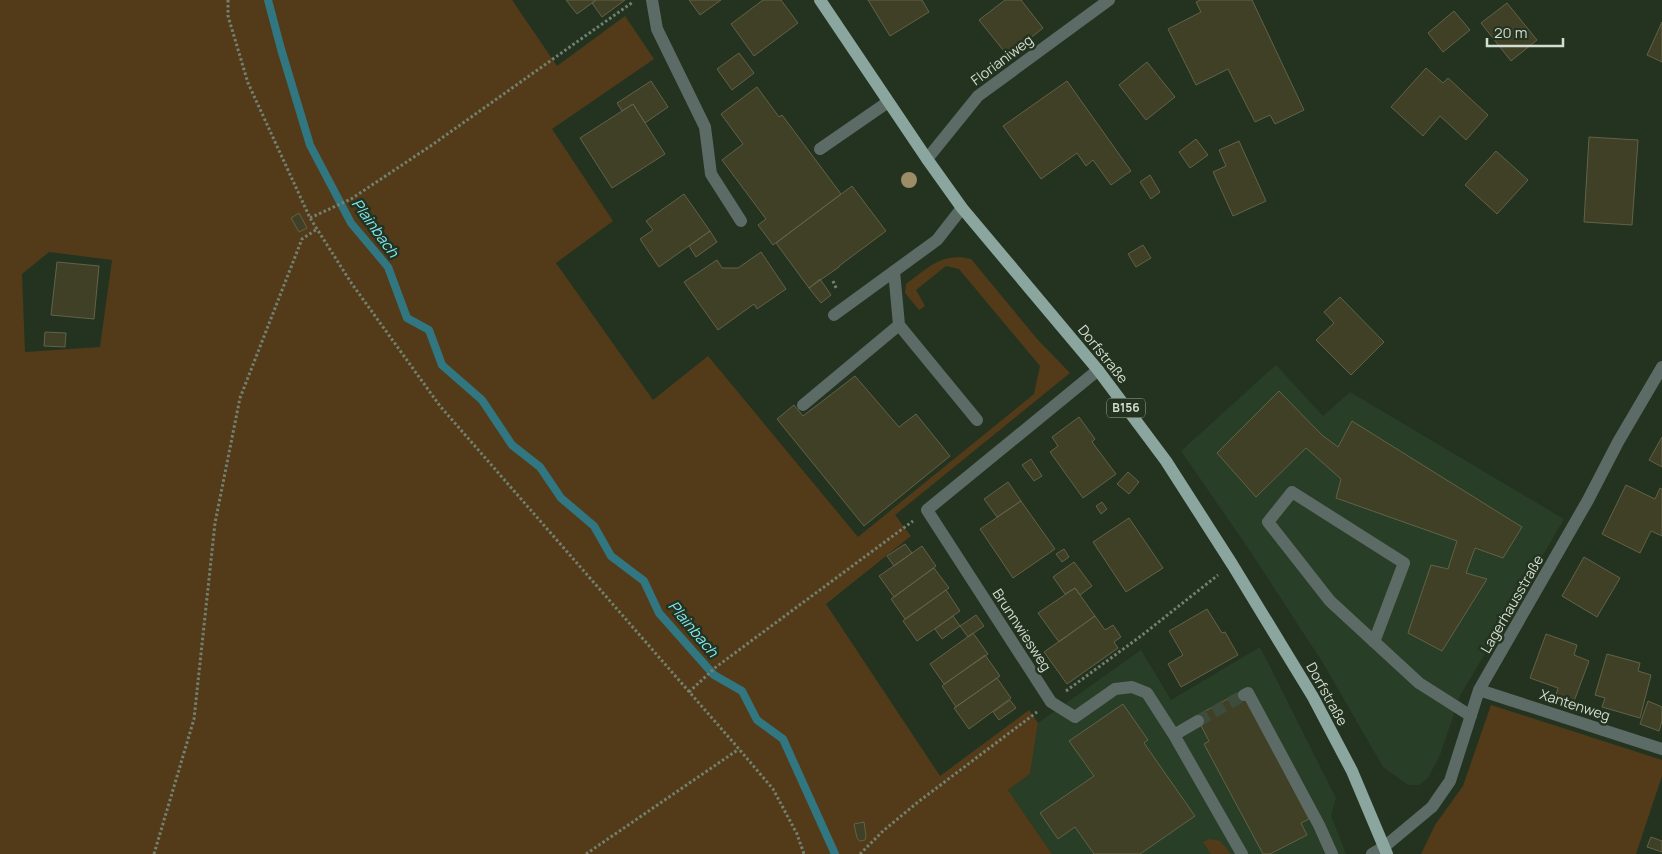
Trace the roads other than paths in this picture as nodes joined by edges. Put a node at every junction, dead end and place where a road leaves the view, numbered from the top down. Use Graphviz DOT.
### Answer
graph roads {
  1 [pos="652,0"];
  2 [pos="820,0"];
  3 [pos="1109,0"];
  4 [pos="888,102"];
  5 [pos="820,149"];
  6 [pos="927,159"];
  7 [pos="962,208"];
  8 [pos="741,221"];
  9 [pos="894,271"];
  10 [pos="834,315"];
  11 [pos="900,325"];
  12 [pos="1662,367"];
  13 [pos="1098,370"];
  14 [pos="803,405"];
  15 [pos="977,420"];
  16 [pos="1374,642"];
  17 [pos="1479,690"];
  18 [pos="1244,695"];
  19 [pos="1471,716"];
  20 [pos="1198,721"];
  21 [pos="1174,735"];
  22 [pos="1662,749"];
  23 [pos="1386,850"];
  24 [pos="1242,854"];
  25 [pos="1332,854"];
  26 [pos="1372,854"];
  1 -- 8 [label="street"];
  2 -- 4 [label="main road, Dorfstraße / B156"];
  3 -- 6 [label="street, Florianiweg"];
  4 -- 5 [label="street"];
  4 -- 6 [label="main road, Dorfstraße / B156"];
  6 -- 7 [label="main road, Dorfstraße / B156"];
  7 -- 9 [label="street"];
  7 -- 13 [label="main road, Dorfstraße / B156"];
  9 -- 10 [label="street"];
  9 -- 11 [label="street"];
  11 -- 14 [label="street"];
  11 -- 15 [label="street"];
  12 -- 17 [label="street, Lagerhausstraße"];
  13 -- 21 [label="street, Brunnwiesweg"];
  13 -- 23 [label="main road, Dorfstraße / B156"];
  16 -- 16 [label="street"];
  16 -- 19 [label="street"];
  17 -- 19 [label="street, Lagerhausstraße"];
  17 -- 22 [label="street, Xantenweg"];
  18 -- 25 [label="street"];
  19 -- 23 [label="street, Lagerhausstraße"];
  20 -- 21 [label="street"];
  21 -- 24 [label="street, Brunnwiesweg"];
  23 -- 26 [label="street"];
}
